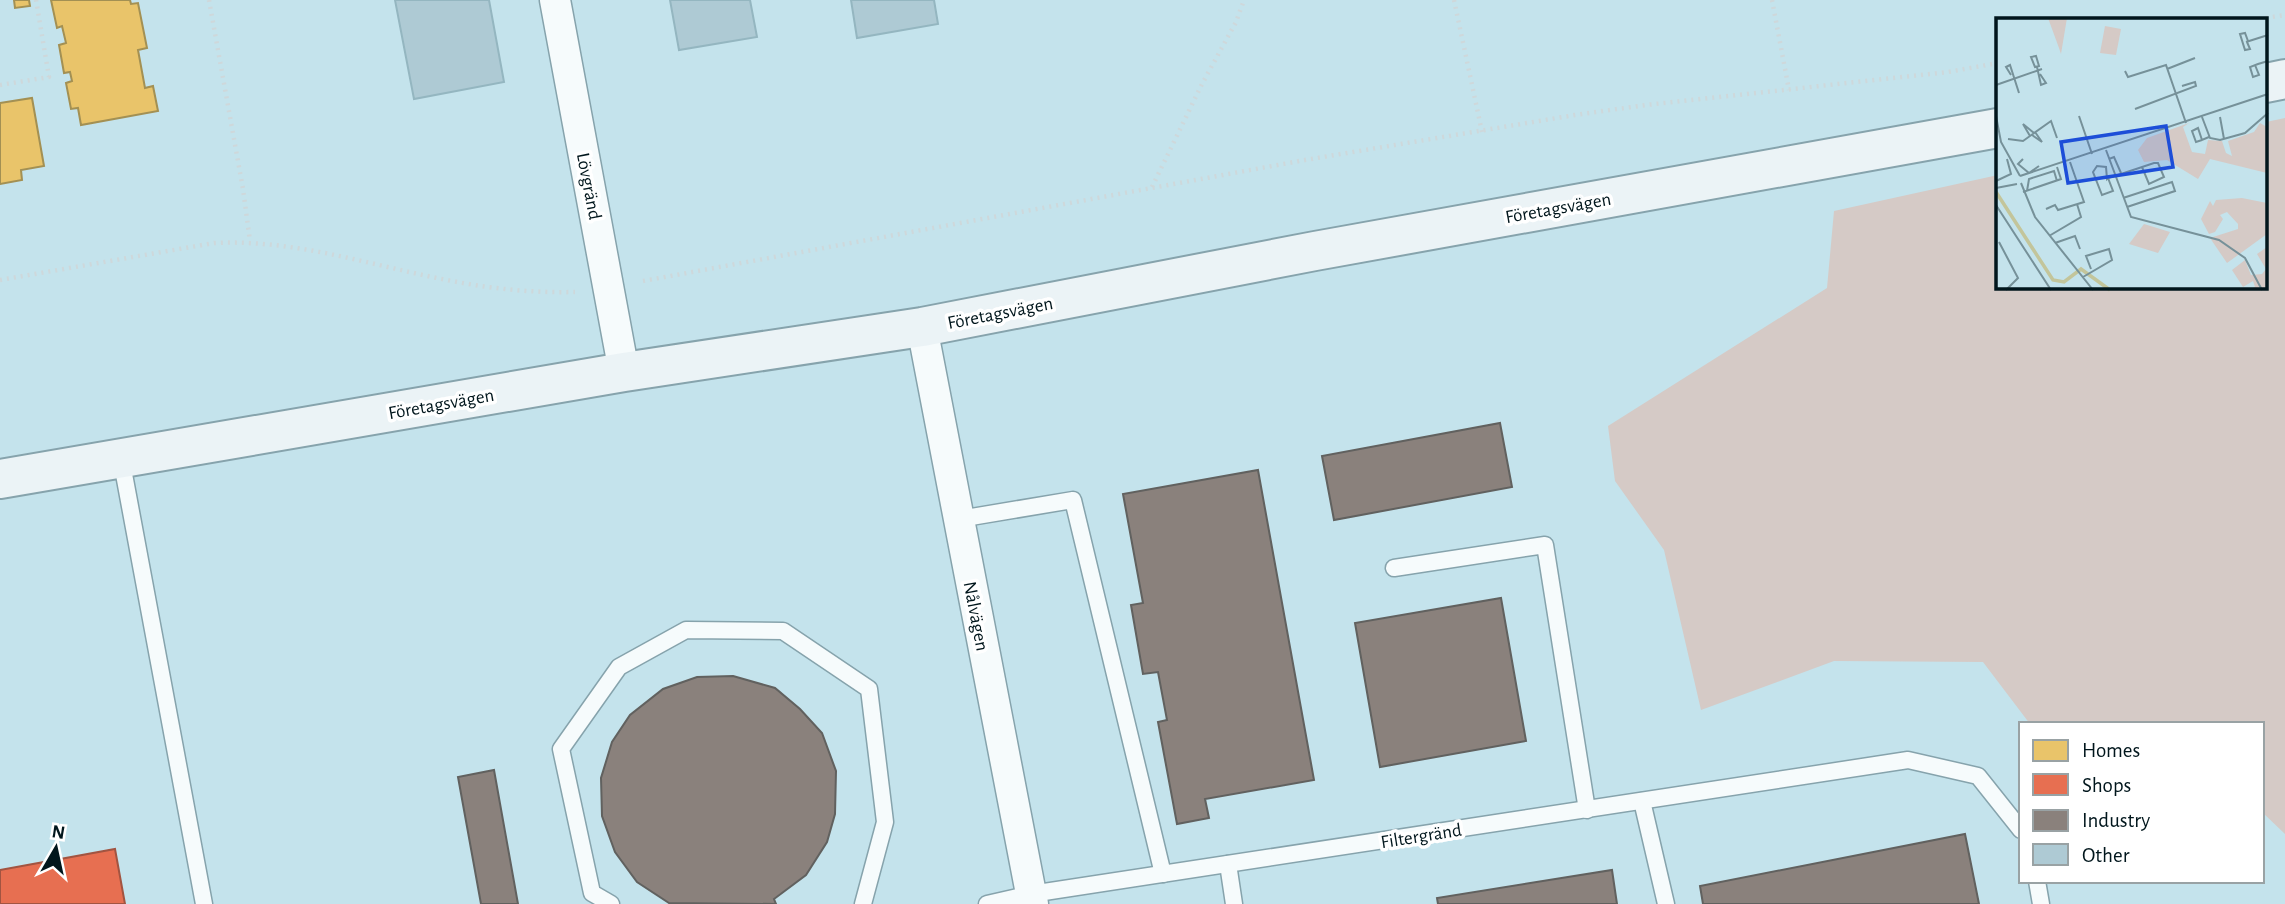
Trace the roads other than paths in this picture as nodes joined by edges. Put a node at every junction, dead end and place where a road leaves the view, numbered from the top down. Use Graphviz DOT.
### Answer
graph roads {
  1 [pos="555,0"];
  2 [pos="1996,128"];
  3 [pos="922,327"];
  4 [pos="624,372"];
  5 [pos="121,458"];
  6 [pos="0,479"];
  7 [pos="959,519"];
  8 [pos="1394,568"];
  9 [pos="1642,801"];
  10 [pos="1587,810"];
  11 [pos="2019,827"];
  12 [pos="1228,864"];
  13 [pos="1163,874"];
  14 [pos="2037,883"];
  15 [pos="1032,899"];
  16 [pos="204,904"];
  17 [pos="611,904"];
  18 [pos="863,904"];
  19 [pos="987,904"];
  20 [pos="1234,904"];
  21 [pos="1666,904"];
  22 [pos="2041,904"];
  1 -- 4 [label="street, Lövgränd"];
  2 -- 3 [label="street, Företagsvägen"];
  3 -- 4 [label="street, Företagsvägen"];
  3 -- 7 [label="street, Nålvägen"];
  4 -- 5 [label="street, Företagsvägen"];
  5 -- 6 [label="street, Företagsvägen"];
  5 -- 16 [label="lane"];
  7 -- 13 [label="lane"];
  7 -- 15 [label="street, Nålvägen"];
  8 -- 10 [label="lane"];
  9 -- 10 [label="lane, Filtergränd"];
  9 -- 11 [label="lane, Filtergränd"];
  9 -- 21 [label="lane"];
  10 -- 12 [label="lane, Filtergränd"];
  12 -- 13 [label="lane, Filtergränd"];
  12 -- 20 [label="lane"];
  13 -- 15 [label="lane, Filtergränd"];
  14 -- 22 [label="lane"];
  15 -- 19 [label="lane, Filtergränd"];
  17 -- 18 [label="lane"];
}
